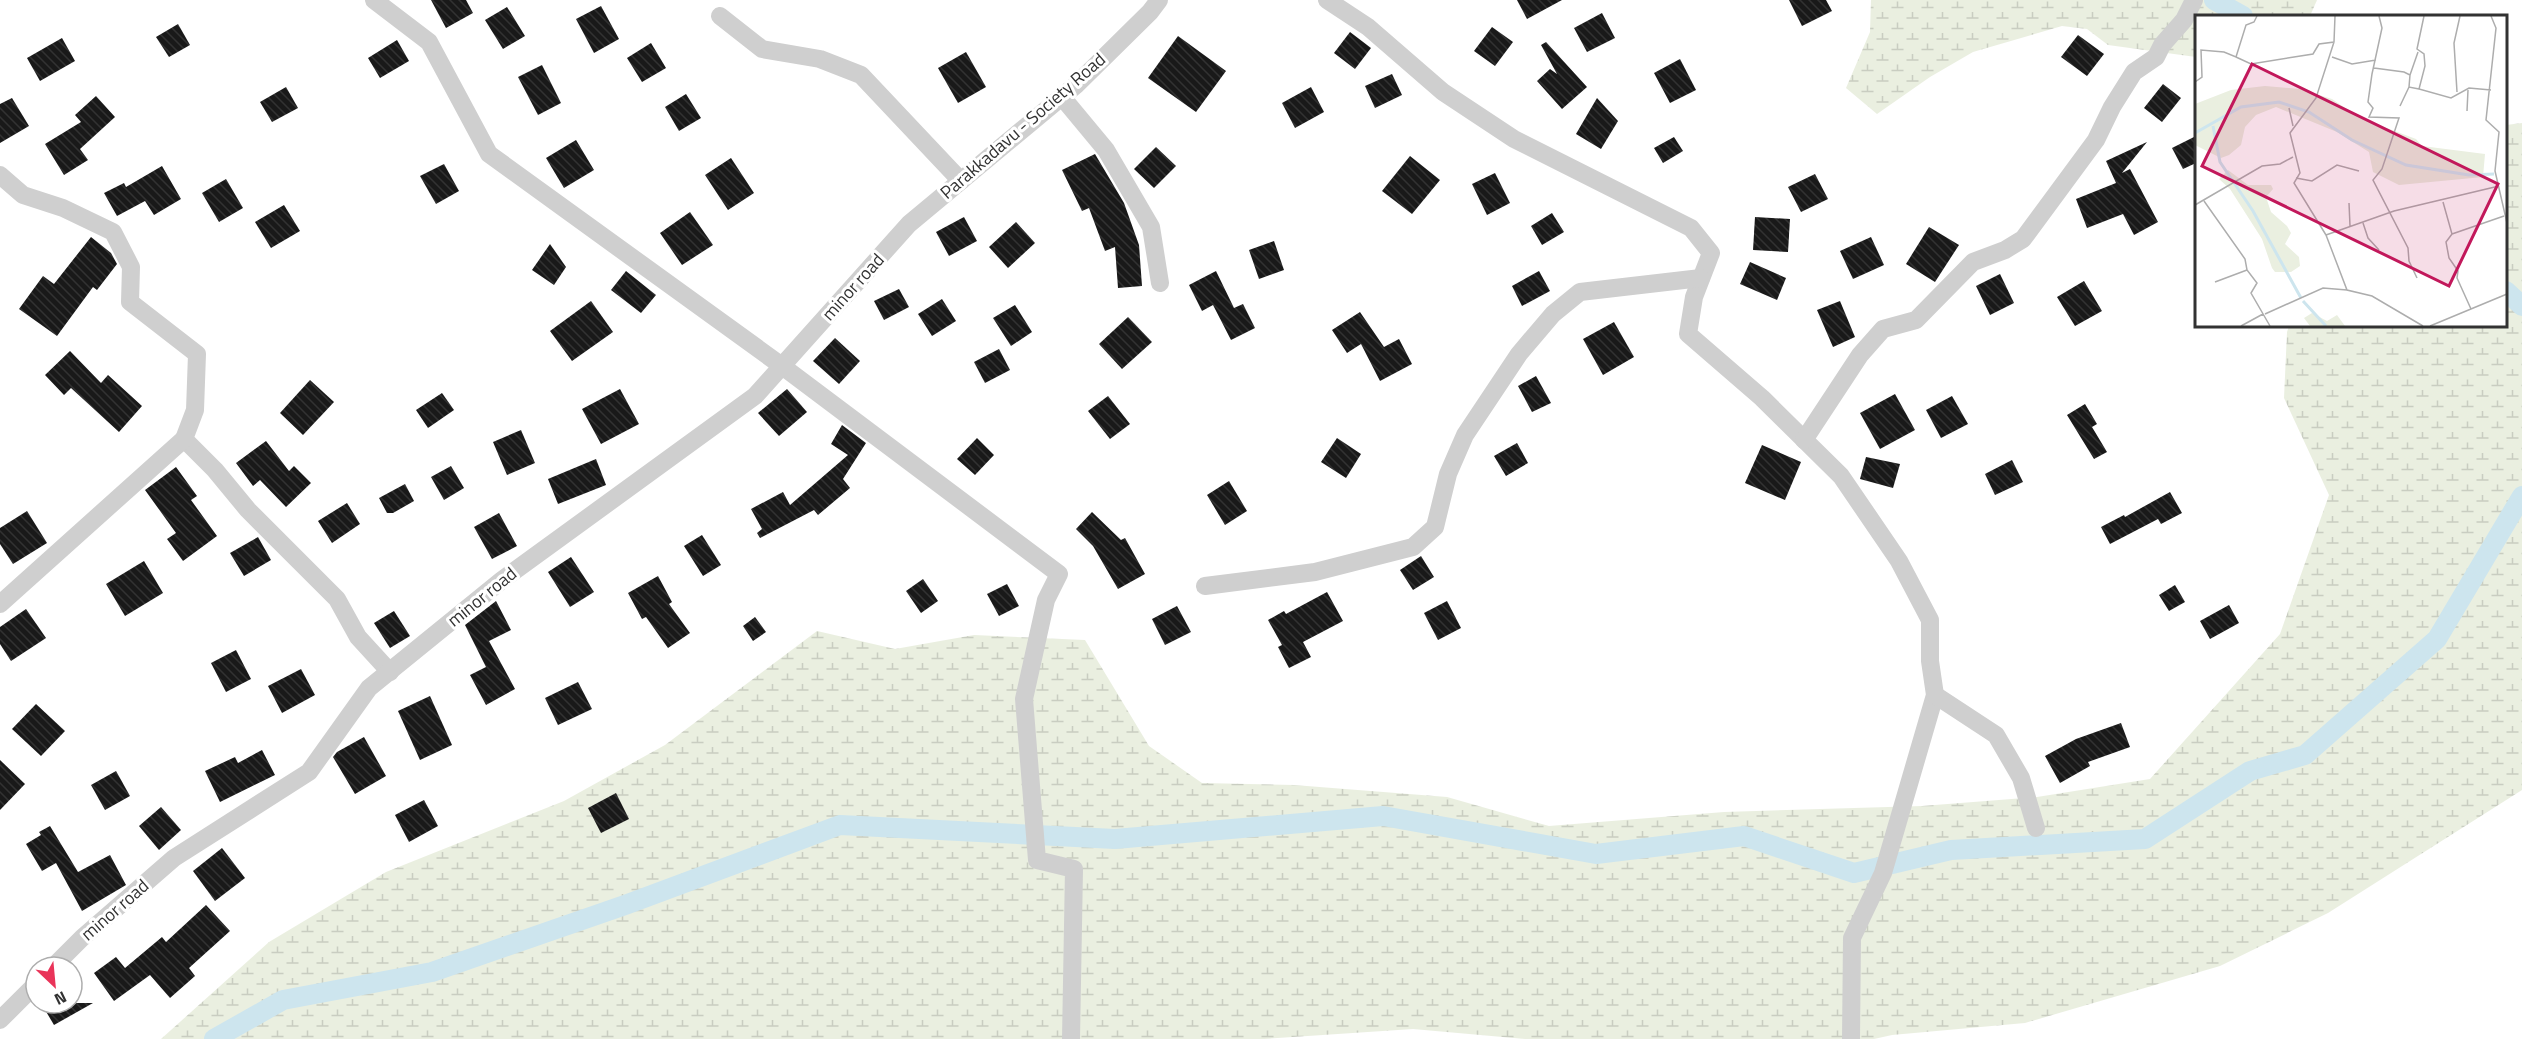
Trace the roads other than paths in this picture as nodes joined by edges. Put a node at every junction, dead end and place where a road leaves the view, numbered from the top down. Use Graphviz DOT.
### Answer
graph roads {
  1 [pos="375,0"];
  2 [pos="1159,0"];
  3 [pos="1327,0"];
  4 [pos="2193,1"];
  5 [pos="720,15"];
  6 [pos="1062,97"];
  7 [pos="0,175"];
  8 [pos="961,181"];
  9 [pos="909,224"];
  10 [pos="1701,278"];
  11 [pos="1160,283"];
  12 [pos="782,366"];
  13 [pos="184,439"];
  14 [pos="1804,440"];
  15 [pos="1204,586"];
  16 [pos="0,604"];
  17 [pos="390,672"];
  18 [pos="1935,695"];
  19 [pos="2036,828"];
  20 [pos="65,955"];
  21 [pos="24,996"];
  22 [pos="0,1020"];
  23 [pos="1071,1039"];
  24 [pos="1851,1039"];
  1 -- 12 [label="street"];
  2 -- 6 [label="street, Parakkadavu - Society Road"];
  3 -- 10 [label="street"];
  4 -- 14 [label="street"];
  5 -- 8 [label="street"];
  6 -- 8 [label="street, Parakkadavu - Society Road"];
  6 -- 11 [label="street"];
  7 -- 13 [label="street"];
  8 -- 9 [label="street, Parakkadavu - Society Road"];
  9 -- 12 [label="street, minor road"];
  10 -- 14 [label="street"];
  10 -- 15 [label="street"];
  12 -- 17 [label="street, minor road"];
  12 -- 23 [label="street"];
  13 -- 16 [label="street"];
  13 -- 17 [label="street"];
  14 -- 18 [label="street"];
  17 -- 20 [label="street, minor road"];
  18 -- 19 [label="street"];
  18 -- 24 [label="street"];
  21 -- 22 [label="street"];
}
